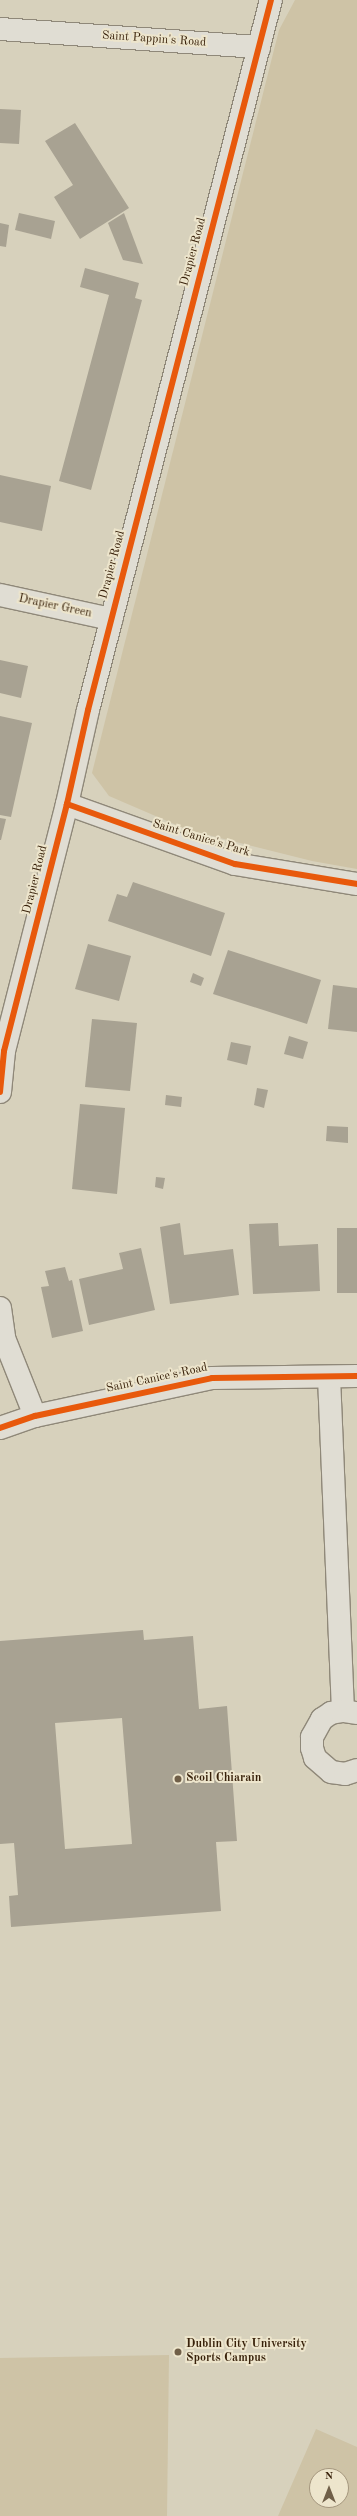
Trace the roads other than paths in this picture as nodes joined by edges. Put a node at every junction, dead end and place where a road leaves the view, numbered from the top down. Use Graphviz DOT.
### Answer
graph roads {
  1 [pos="271,0"];
  2 [pos="0,29"];
  3 [pos="259,47"];
  4 [pos="0,595"];
  5 [pos="111,619"];
  6 [pos="67,804"];
  7 [pos="357,884"];
  8 [pos="8,1000"];
  9 [pos="0,1092"];
  10 [pos="0,1308"];
  11 [pos="357,1376"];
  12 [pos="329,1377"];
  13 [pos="34,1416"];
  14 [pos="0,1428"];
  15 [pos="350,1712"];
  16 [pos="357,1770"];
  1 -- 3 [label="street"];
  2 -- 3 [label="street, Saint Pappin's Road"];
  3 -- 5 [label="street, Drapier Road"];
  4 -- 5 [label="street, Drapier Green"];
  5 -- 6 [label="street, Drapier Road"];
  6 -- 7 [label="street, Saint Canice's Park"];
  6 -- 8 [label="street, Drapier Road"];
  8 -- 9 [label="street, Drapier Road"];
  10 -- 13 [label="street"];
  11 -- 12 [label="street, Saint Canice's Road"];
  12 -- 13 [label="street, Saint Canice's Road"];
  12 -- 15 [label="street"];
  13 -- 14 [label="street, Saint Canice's Road"];
  15 -- 16 [label="street"];
}
